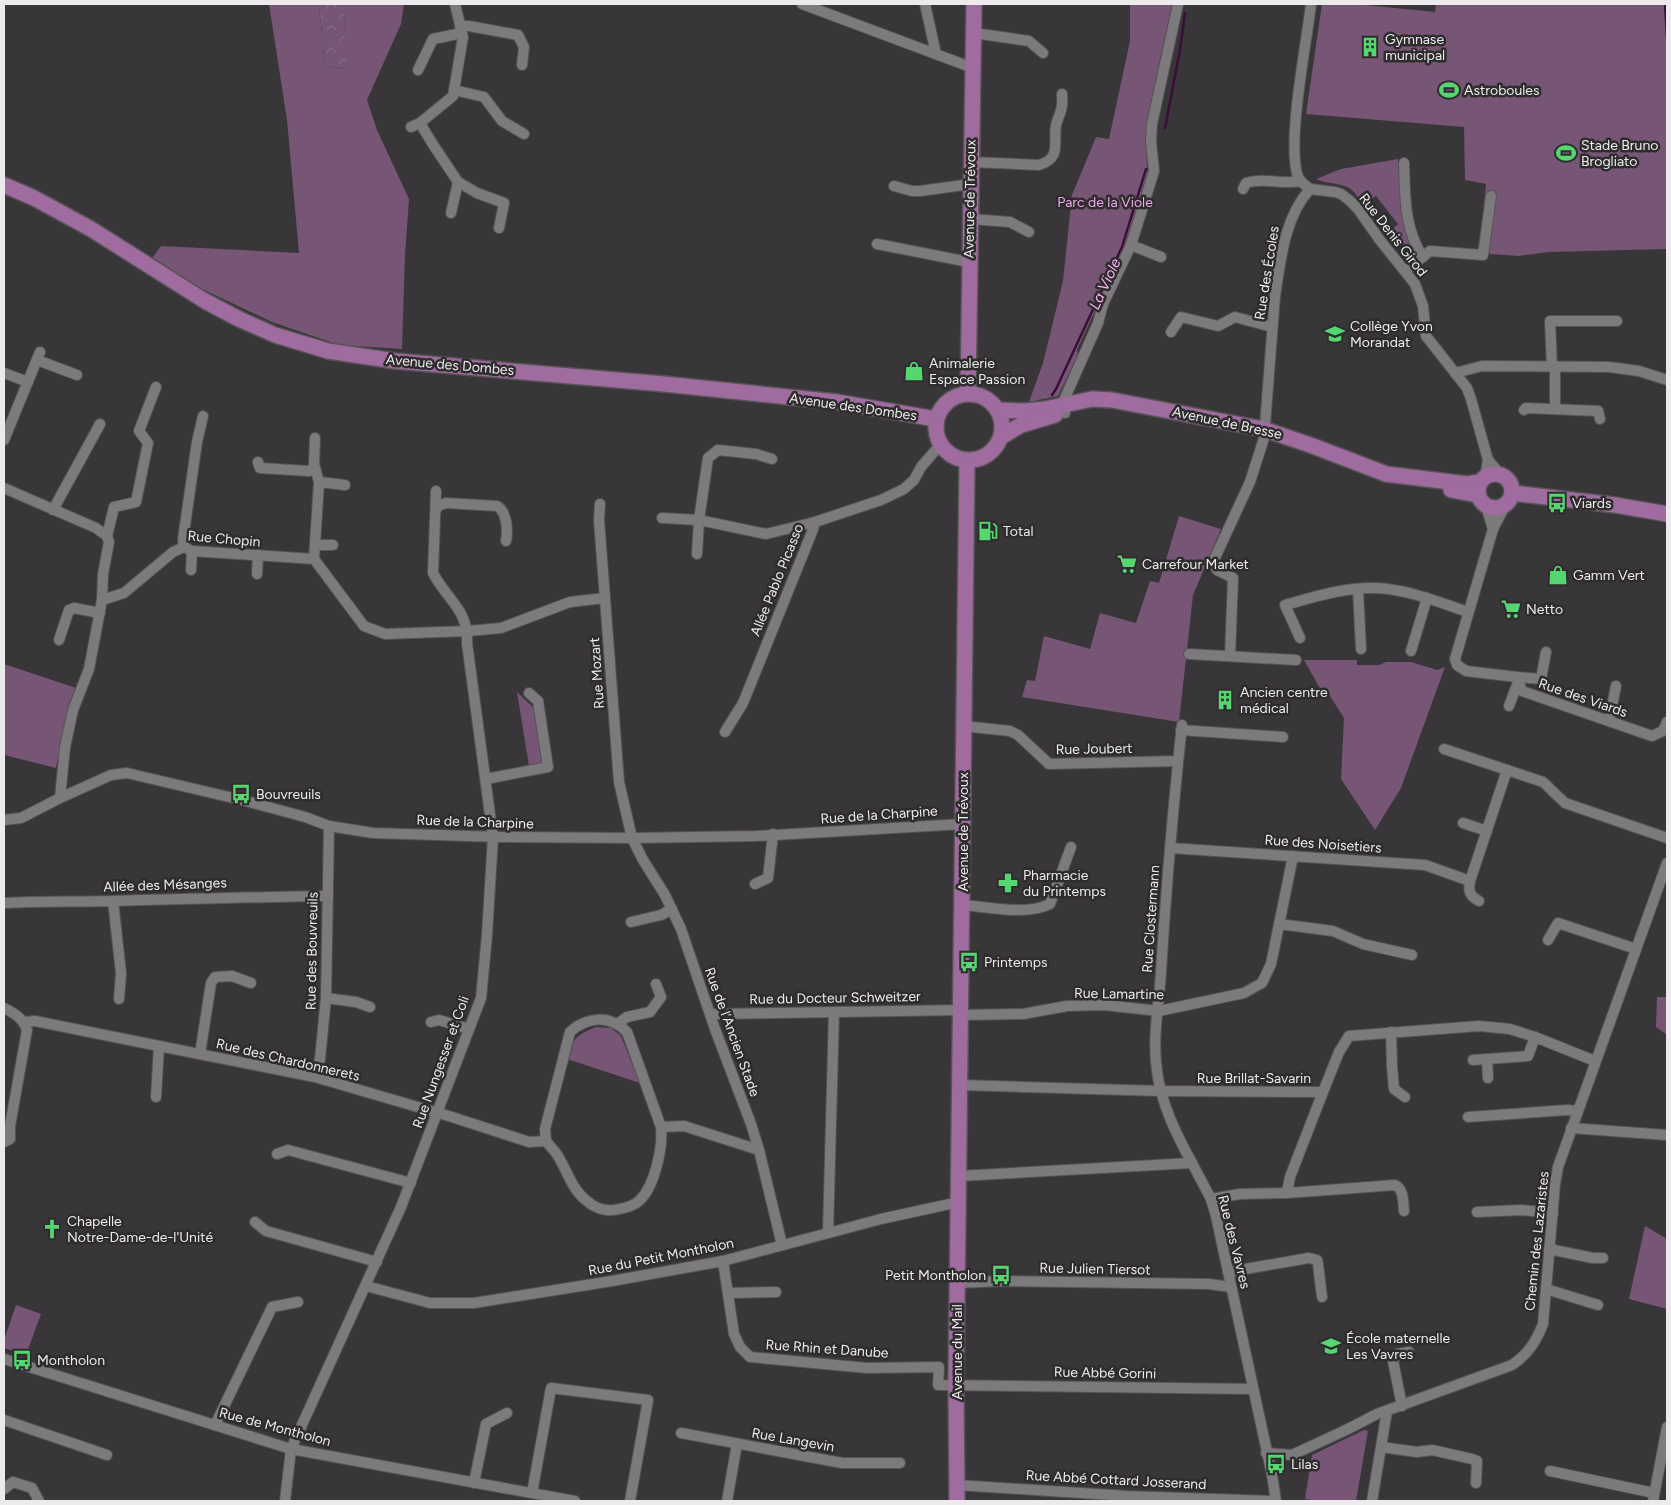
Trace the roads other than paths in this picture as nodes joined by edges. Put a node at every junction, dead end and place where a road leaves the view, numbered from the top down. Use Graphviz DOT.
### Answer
graph roads {
  1 [pos="455,4"];
  2 [pos="802,4"];
  3 [pos="924,4"];
  4 [pos="974,4"];
  5 [pos="1178,4"];
  6 [pos="1311,4"];
  7 [pos="461,30"];
  8 [pos="974,33"];
  9 [pos="1043,53"];
  10 [pos="936,54"];
  11 [pos="522,65"];
  12 [pos="973,68"];
  13 [pos="418,70"];
  14 [pos="454,90"];
  15 [pos="1062,94"];
  16 [pos="524,134"];
  17 [pos="972,162"];
  18 [pos="1404,163"];
  19 [pos="1301,181"];
  20 [pos="458,182"];
  21 [pos="971,184"];
  22 [pos="4,185"];
  23 [pos="894,186"];
  24 [pos="1243,189"];
  25 [pos="1310,189"];
  26 [pos="1491,196"];
  27 [pos="452,213"];
  28 [pos="971,219"];
  29 [pos="499,228"];
  30 [pos="1029,232"];
  31 [pos="877,244"];
  32 [pos="1131,245"];
  33 [pos="1162,257"];
  34 [pos="1423,257"];
  35 [pos="969,262"];
  36 [pos="1405,272"];
  37 [pos="1617,321"];
  38 [pos="1272,327"];
  39 [pos="1170,332"];
  40 [pos="1554,367"];
  41 [pos="4,373"];
  42 [pos="1455,373"];
  43 [pos="78,375"];
  44 [pos="1667,380"];
  45 [pos="28,382"];
  46 [pos="156,387"];
  47 [pos="968,393"];
  48 [pos="1064,409"];
  49 [pos="1555,409"];
  50 [pos="998,410"];
  51 [pos="1524,410"];
  52 [pos="203,416"];
  53 [pos="936,419"];
  54 [pos="1600,419"];
  55 [pos="100,424"];
  56 [pos="1263,434"];
  57 [pos="1001,437"];
  58 [pos="315,438"];
  59 [pos="4,440"];
  60 [pos="940,445"];
  61 [pos="772,459"];
  62 [pos="1488,460"];
  63 [pos="967,461"];
  64 [pos="258,462"];
  65 [pos="315,468"];
  66 [pos="1501,475"];
  67 [pos="318,482"];
  68 [pos="345,485"];
  69 [pos="4,488"];
  70 [pos="1482,490"];
  71 [pos="436,491"];
  72 [pos="1509,498"];
  73 [pos="600,504"];
  74 [pos="53,510"];
  75 [pos="436,510"];
  76 [pos="1667,514"];
  77 [pos="662,518"];
  78 [pos="699,520"];
  79 [pos="815,522"];
  80 [pos="1493,529"];
  81 [pos="107,536"];
  82 [pos="506,541"];
  83 [pos="315,545"];
  84 [pos="333,545"];
  85 [pos="188,549"];
  86 [pos="697,554"];
  87 [pos="258,555"];
  88 [pos="314,559"];
  89 [pos="191,570"];
  90 [pos="257,574"];
  91 [pos="1358,589"];
  92 [pos="605,598"];
  93 [pos="1427,598"];
  94 [pos="102,600"];
  95 [pos="1468,612"];
  96 [pos="100,613"];
  97 [pos="468,631"];
  98 [pos="1300,638"];
  99 [pos="59,640"];
  100 [pos="1361,649"];
  101 [pos="1411,651"];
  102 [pos="1546,652"];
  103 [pos="1189,654"];
  104 [pos="1230,656"];
  105 [pos="1296,660"];
  106 [pos="1517,679"];
  107 [pos="1616,686"];
  108 [pos="529,693"];
  109 [pos="1509,706"];
  110 [pos="1609,721"];
  111 [pos="1667,722"];
  112 [pos="963,726"];
  113 [pos="725,732"];
  114 [pos="1283,737"];
  115 [pos="1444,749"];
  116 [pos="1178,761"];
  117 [pos="1507,770"];
  118 [pos="486,779"];
  119 [pos="60,798"];
  120 [pos="4,820"];
  121 [pos="1463,823"];
  122 [pos="963,824"];
  123 [pos="329,826"];
  124 [pos="1487,831"];
  125 [pos="773,834"];
  126 [pos="492,837"];
  127 [pos="632,838"];
  128 [pos="1667,838"];
  129 [pos="1071,847"];
  130 [pos="1170,848"];
  131 [pos="1293,856"];
  132 [pos="1667,863"];
  133 [pos="1470,881"];
  134 [pos="755,884"];
  135 [pos="1663,887"];
  136 [pos="328,896"];
  137 [pos="113,901"];
  138 [pos="1479,901"];
  139 [pos="4,903"];
  140 [pos="962,905"];
  141 [pos="672,909"];
  142 [pos="630,922"];
  143 [pos="1279,924"];
  144 [pos="1548,940"];
  145 [pos="1636,949"];
  146 [pos="1412,955"];
  147 [pos="251,983"];
  148 [pos="656,984"];
  149 [pos="326,998"];
  150 [pos="119,999"];
  151 [pos="370,1007"];
  152 [pos="4,1008"];
  153 [pos="1158,1011"];
  154 [pos="834,1012"];
  155 [pos="961,1012"];
  156 [pos="710,1014"];
  157 [pos="24,1022"];
  158 [pos="432,1022"];
  159 [pos="617,1024"];
  160 [pos="469,1029"];
  161 [pos="1391,1032"];
  162 [pos="1535,1037"];
  163 [pos="159,1046"];
  164 [pos="200,1054"];
  165 [pos="1487,1059"];
  166 [pos="1473,1060"];
  167 [pos="1595,1061"];
  168 [pos="315,1077"];
  169 [pos="1488,1078"];
  170 [pos="961,1085"];
  171 [pos="1161,1091"];
  172 [pos="1323,1092"];
  173 [pos="156,1097"];
  174 [pos="1406,1097"];
  175 [pos="1577,1111"];
  176 [pos="438,1113"];
  177 [pos="1468,1117"];
  178 [pos="661,1127"];
  179 [pos="1571,1128"];
  180 [pos="1667,1136"];
  181 [pos="546,1141"];
  182 [pos="4,1142"];
  183 [pos="759,1150"];
  184 [pos="276,1154"];
  185 [pos="1192,1162"];
  186 [pos="960,1176"];
  187 [pos="411,1183"];
  188 [pos="1287,1193"];
  189 [pos="1211,1199"];
  190 [pos="959,1202"];
  191 [pos="1404,1211"];
  192 [pos="1477,1212"];
  193 [pos="1552,1213"];
  194 [pos="255,1222"];
  195 [pos="828,1233"];
  196 [pos="782,1245"];
  197 [pos="1549,1249"];
  198 [pos="1603,1258"];
  199 [pos="723,1261"];
  200 [pos="376,1262"];
  201 [pos="1228,1272"];
  202 [pos="957,1282"];
  203 [pos="366,1286"];
  204 [pos="1231,1287"];
  205 [pos="1546,1289"];
  206 [pos="776,1292"];
  207 [pos="728,1294"];
  208 [pos="1322,1297"];
  209 [pos="298,1302"];
  210 [pos="1598,1305"];
  211 [pos="1409,1352"];
  212 [pos="4,1359"];
  213 [pos="956,1385"];
  214 [pos="1253,1389"];
  215 [pos="1402,1406"];
  216 [pos="1387,1411"];
  217 [pos="507,1413"];
  218 [pos="4,1420"];
  219 [pos="215,1425"];
  220 [pos="1667,1427"];
  221 [pos="681,1433"];
  222 [pos="737,1444"];
  223 [pos="1381,1447"];
  224 [pos="291,1449"];
  225 [pos="1266,1453"];
  226 [pos="107,1455"];
  227 [pos="900,1463"];
  228 [pos="1550,1471"];
  229 [pos="474,1483"];
  230 [pos="1476,1483"];
  231 [pos="957,1485"];
  232 [pos="4,1489"];
  233 [pos="532,1493"];
  234 [pos="1055,1496"];
  235 [pos="1653,1497"];
  236 [pos="1127,1499"];
  237 [pos="39,1501"];
  238 [pos="285,1501"];
  239 [pos="575,1501"];
  240 [pos="630,1501"];
  241 [pos="727,1501"];
  242 [pos="957,1501"];
  243 [pos="1275,1501"];
  244 [pos="1372,1501"];
  1 -- 7 [label="street"];
  2 -- 10 [label="street"];
  3 -- 10 [label="street"];
  4 -- 8 [label="main road, Avenue de Trévoux"];
  5 -- 32 [label="street"];
  6 -- 19 [label="street"];
  7 -- 11 [label="street"];
  7 -- 13 [label="street"];
  7 -- 14 [label="street"];
  8 -- 9 [label="street"];
  8 -- 12 [label="main road, Avenue de Trévoux"];
  10 -- 12 [label="street"];
  12 -- 17 [label="main road, Avenue de Trévoux"];
  14 -- 16 [label="street"];
  14 -- 20 [label="street"];
  15 -- 17 [label="street"];
  17 -- 21 [label="main road, Avenue de Trévoux"];
  18 -- 34 [label="street"];
  19 -- 24 [label="street"];
  19 -- 25 [label="street"];
  20 -- 27 [label="street"];
  20 -- 29 [label="street"];
  21 -- 23 [label="street"];
  21 -- 28 [label="main road, Avenue de Trévoux"];
  22 -- 53 [label="main road, Avenue des Dombes"];
  25 -- 36 [label="street, Rue Denis Girod"];
  25 -- 38 [label="street, Rue des Écoles"];
  26 -- 34 [label="street"];
  28 -- 30 [label="street"];
  28 -- 35 [label="main road, Avenue de Trévoux"];
  31 -- 35 [label="street"];
  32 -- 33 [label="street"];
  32 -- 48 [label="street"];
  34 -- 36 [label="street"];
  35 -- 47 [label="main road, Avenue de Trévoux"];
  36 -- 42 [label="street, Rue Denis Girod"];
  37 -- 40 [label="street"];
  38 -- 39 [label="street"];
  38 -- 56 [label="street, Rue des Écoles"];
  40 -- 42 [label="street"];
  40 -- 44 [label="street"];
  40 -- 49 [label="street"];
  41 -- 45 [label="street"];
  42 -- 62 [label="street, Rue Denis Girod"];
  43 -- 45 [label="street"];
  45 -- 59 [label="street"];
  46 -- 81 [label="street"];
  47 -- 50 [label="main road"];
  47 -- 53 [label="main road"];
  48 -- 50 [label="main road, Avenue de Bresse"];
  48 -- 56 [label="main road, Avenue de Bresse"];
  48 -- 57 [label="main road, Avenue de Bresse"];
  49 -- 51 [label="street"];
  49 -- 54 [label="street"];
  50 -- 57 [label="main road"];
  52 -- 85 [label="street"];
  53 -- 60 [label="main road"];
  55 -- 74 [label="street"];
  56 -- 70 [label="main road, Avenue de Bresse"];
  56 -- 104 [label="street, Rue des Écoles"];
  57 -- 63 [label="main road"];
  58 -- 65 [label="street"];
  60 -- 63 [label="main road"];
  60 -- 79 [label="street, Allée Pablo Picasso"];
  61 -- 78 [label="street"];
  62 -- 66 [label="street, Rue Denis Girod"];
  62 -- 70 [label="street, Rue Denis Girod"];
  63 -- 112 [label="main road, Avenue de Trévoux"];
  64 -- 65 [label="street"];
  65 -- 67 [label="street"];
  66 -- 70 [label="main road"];
  66 -- 72 [label="main road"];
  67 -- 68 [label="street"];
  67 -- 83 [label="street"];
  69 -- 74 [label="street"];
  70 -- 72 [label="main road"];
  70 -- 80 [label="street"];
  71 -- 75 [label="street"];
  72 -- 76 [label="main road"];
  72 -- 80 [label="street"];
  73 -- 92 [label="street, Rue Mozart"];
  74 -- 81 [label="street"];
  75 -- 82 [label="street"];
  75 -- 97 [label="street"];
  77 -- 78 [label="street"];
  78 -- 79 [label="street"];
  78 -- 86 [label="street"];
  79 -- 113 [label="street, Allée Pablo Picasso"];
  80 -- 95 [label="street"];
  81 -- 94 [label="street"];
  83 -- 84 [label="street"];
  83 -- 88 [label="street"];
  85 -- 87 [label="street, Rue Chopin"];
  85 -- 89 [label="street"];
  85 -- 94 [label="street, Rue Chopin"];
  87 -- 88 [label="street, Rue Chopin"];
  87 -- 90 [label="street"];
  88 -- 97 [label="street"];
  91 -- 93 [label="street"];
  91 -- 98 [label="street"];
  91 -- 100 [label="street"];
  92 -- 97 [label="street"];
  92 -- 127 [label="street, Rue Mozart"];
  93 -- 95 [label="street"];
  93 -- 101 [label="street"];
  94 -- 96 [label="street"];
  95 -- 106 [label="street"];
  96 -- 99 [label="street"];
  96 -- 119 [label="street"];
  97 -- 118 [label="street, Rue Nungesser et Coli"];
  102 -- 106 [label="street"];
  103 -- 104 [label="street"];
  104 -- 105 [label="street"];
  106 -- 109 [label="street"];
  106 -- 110 [label="street, Rue des Viards"];
  107 -- 110 [label="street"];
  108 -- 118 [label="street"];
  110 -- 111 [label="street, Rue des Viards"];
  112 -- 116 [label="street, Rue Joubert"];
  112 -- 122 [label="main road, Avenue de Trévoux"];
  114 -- 116 [label="street, Rue Clostermann"];
  115 -- 117 [label="street"];
  116 -- 130 [label="street, Rue Clostermann"];
  117 -- 124 [label="street"];
  117 -- 128 [label="street"];
  118 -- 126 [label="street, Rue Nungesser et Coli"];
  119 -- 120 [label="street, Rue de la Charpine"];
  119 -- 123 [label="street, Rue de la Charpine"];
  121 -- 124 [label="street"];
  122 -- 125 [label="street, Rue de la Charpine"];
  122 -- 140 [label="main road, Avenue de Trévoux"];
  123 -- 126 [label="street, Rue de la Charpine"];
  123 -- 136 [label="street, Rue des Bouvreuils"];
  124 -- 133 [label="street"];
  125 -- 127 [label="street, Rue de la Charpine"];
  125 -- 134 [label="street"];
  126 -- 127 [label="street, Rue de la Charpine"];
  126 -- 160 [label="street, Rue Nungesser et Coli"];
  127 -- 141 [label="street, Rue de l’Ancien Stade"];
  129 -- 140 [label="street"];
  130 -- 131 [label="street, Rue des Noisetiers"];
  130 -- 153 [label="street, Rue Clostermann"];
  131 -- 133 [label="street, Rue des Noisetiers"];
  131 -- 143 [label="street, Rue Lamartine"];
  132 -- 135 [label="street, Chemin des Lazaristes"];
  133 -- 138 [label="street"];
  135 -- 145 [label="street, Chemin des Lazaristes"];
  136 -- 137 [label="street, Allée des Mésanges"];
  136 -- 149 [label="street, Rue des Bouvreuils"];
  137 -- 139 [label="street, Allée des Mésanges"];
  137 -- 150 [label="street"];
  140 -- 155 [label="main road, Avenue de Trévoux"];
  141 -- 142 [label="street"];
  141 -- 156 [label="street, Rue de l’Ancien Stade"];
  143 -- 146 [label="street"];
  143 -- 153 [label="street, Rue Lamartine"];
  144 -- 145 [label="street"];
  145 -- 167 [label="street, Chemin des Lazaristes"];
  147 -- 164 [label="street"];
  148 -- 159 [label="street"];
  149 -- 151 [label="street"];
  149 -- 168 [label="street, Rue des Bouvreuils"];
  152 -- 157 [label="street"];
  153 -- 155 [label="street, Rue Lamartine"];
  153 -- 171 [label="street, Rue Clostermann"];
  154 -- 155 [label="street, Rue du Docteur Schweitzer"];
  154 -- 156 [label="street, Rue du Docteur Schweitzer"];
  154 -- 195 [label="street"];
  155 -- 170 [label="main road, Avenue de Trévoux"];
  156 -- 183 [label="street, Rue de l’Ancien Stade"];
  157 -- 163 [label="street, Rue des Chardonnerets"];
  157 -- 182 [label="street"];
  158 -- 160 [label="street"];
  159 -- 178 [label="street"];
  159 -- 181 [label="street"];
  160 -- 176 [label="street, Rue Nungesser et Coli"];
  161 -- 162 [label="street, Rue Brillat-Savarin"];
  161 -- 172 [label="street, Rue Brillat-Savarin"];
  161 -- 174 [label="street"];
  162 -- 165 [label="street"];
  162 -- 167 [label="street, Rue Brillat-Savarin"];
  163 -- 164 [label="street, Rue des Chardonnerets"];
  163 -- 173 [label="street"];
  164 -- 168 [label="street, Rue des Chardonnerets"];
  165 -- 166 [label="street"];
  165 -- 169 [label="street"];
  167 -- 175 [label="street, Chemin des Lazaristes"];
  168 -- 176 [label="street, Rue des Chardonnerets"];
  170 -- 171 [label="street, Rue Brillat-Savarin"];
  170 -- 186 [label="main road, Avenue de Trévoux"];
  171 -- 172 [label="street, Rue Brillat-Savarin"];
  171 -- 185 [label="street, Rue Clostermann"];
  172 -- 188 [label="street"];
  175 -- 177 [label="street"];
  175 -- 179 [label="street, Chemin des Lazaristes"];
  176 -- 181 [label="street, Rue des Chardonnerets"];
  176 -- 187 [label="street, Rue Nungesser et Coli"];
  178 -- 181 [label="street"];
  178 -- 183 [label="street"];
  179 -- 180 [label="street"];
  179 -- 193 [label="street, Chemin des Lazaristes"];
  183 -- 196 [label="street, Rue de l’Ancien Stade"];
  184 -- 187 [label="street"];
  185 -- 186 [label="street"];
  185 -- 189 [label="street, Rue des Vavres"];
  186 -- 190 [label="main road, Avenue de Trévoux"];
  187 -- 200 [label="street, Rue Nungesser et Coli"];
  188 -- 189 [label="street"];
  188 -- 191 [label="street"];
  189 -- 201 [label="street, Rue des Vavres"];
  190 -- 195 [label="street, Rue du Petit Montholon"];
  190 -- 202 [label="main road, Avenue du Mail"];
  192 -- 193 [label="street"];
  193 -- 197 [label="street, Chemin des Lazaristes"];
  194 -- 200 [label="street"];
  195 -- 196 [label="street, Rue du Petit Montholon"];
  196 -- 199 [label="street, Rue du Petit Montholon"];
  197 -- 198 [label="street"];
  197 -- 205 [label="street, Chemin des Lazaristes"];
  199 -- 203 [label="street, Rue du Petit Montholon"];
  199 -- 207 [label="street, Rue Rhin et Danube"];
  200 -- 203 [label="street, Rue Nungesser et Coli"];
  201 -- 204 [label="street, Rue des Vavres"];
  201 -- 208 [label="street"];
  202 -- 204 [label="street, Rue Julien Tiersot"];
  202 -- 213 [label="main road, Avenue du Mail"];
  203 -- 224 [label="street, Rue Nungesser et Coli"];
  204 -- 214 [label="street, Rue des Vavres"];
  205 -- 210 [label="street"];
  205 -- 215 [label="street, Chemin des Lazaristes"];
  206 -- 207 [label="street"];
  207 -- 213 [label="street, Rue Rhin et Danube"];
  209 -- 219 [label="street"];
  211 -- 215 [label="street"];
  212 -- 219 [label="street, Rue de Montholon"];
  213 -- 214 [label="street, Rue Abbé Gorini"];
  213 -- 231 [label="main road, Avenue du Mail"];
  214 -- 225 [label="street, Rue des Vavres"];
  215 -- 216 [label="street, Chemin des Lazaristes"];
  216 -- 223 [label="street"];
  216 -- 225 [label="street, Chemin des Lazaristes"];
  217 -- 229 [label="street"];
  218 -- 226 [label="street"];
  219 -- 224 [label="street, Rue de Montholon"];
  220 -- 235 [label="street"];
  221 -- 222 [label="street, Rue Langevin"];
  222 -- 227 [label="street, Rue Langevin"];
  222 -- 241 [label="street"];
  223 -- 230 [label="street"];
  223 -- 244 [label="street"];
  224 -- 229 [label="street, Rue de Montholon"];
  224 -- 238 [label="street, Rue Nungesser et Coli"];
  225 -- 243 [label="street, Rue des Vavres"];
  228 -- 235 [label="street"];
  229 -- 233 [label="street, Rue de Montholon"];
  231 -- 234 [label="street, Rue Abbé Cottard Josserand"];
  231 -- 242 [label="main road, Avenue du Mail"];
  232 -- 237 [label="street"];
  233 -- 239 [label="street, Rue de Montholon"];
  233 -- 240 [label="street"];
  234 -- 236 [label="street, Rue Abbé Cottard Josserand"];
  236 -- 243 [label="street, Rue Abbé Cottard Josserand"];
}
